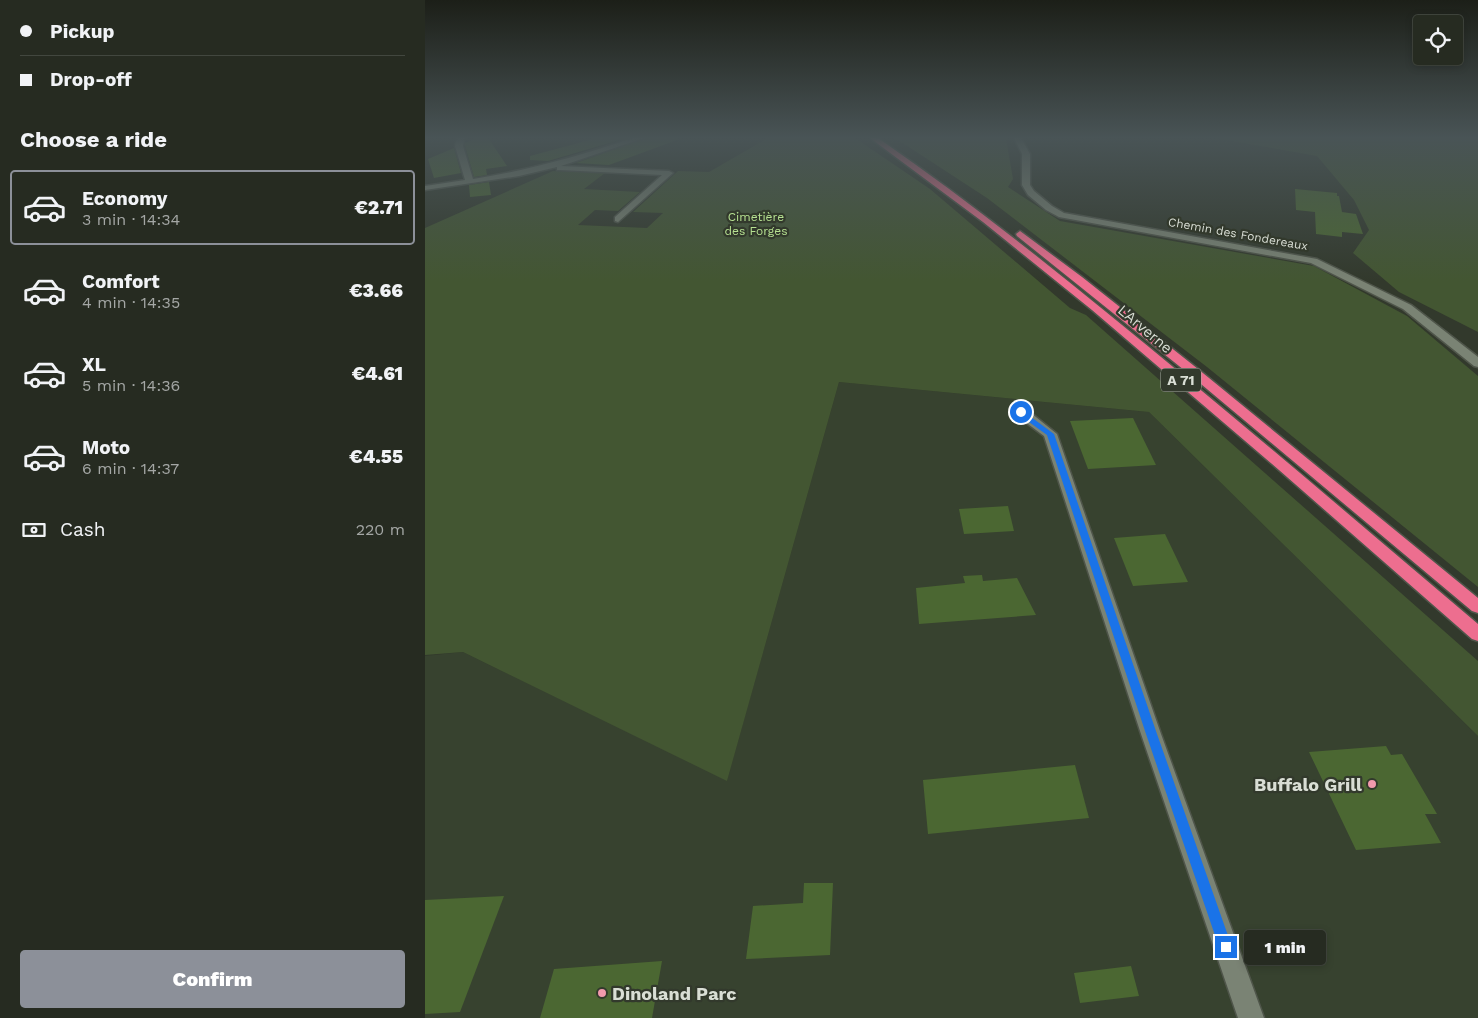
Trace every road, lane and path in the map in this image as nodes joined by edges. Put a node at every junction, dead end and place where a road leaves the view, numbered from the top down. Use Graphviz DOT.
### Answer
graph roads {
  1 [pos="444,186"];
  2 [pos="655,186"];
  3 [pos="939,186"];
  4 [pos="954,186"];
  5 [pos="1026,186"];
  6 [pos="425,188"];
  7 [pos="618,218"];
  8 [pos="1478,363"];
  9 [pos="1021,412"];
  10 [pos="1478,607"];
  11 [pos="1478,634"];
  12 [pos="1251,1018"];
  1 -- 6 [label="street"];
  2 -- 7 [label="street"];
  3 -- 11 [label="highway, L'Arverne / A 71"];
  4 -- 10 [label="highway, L'Arverne / A 71"];
  5 -- 8 [label="street, Chemin des Fondereaux"];
  9 -- 12 [label="street"];
}
